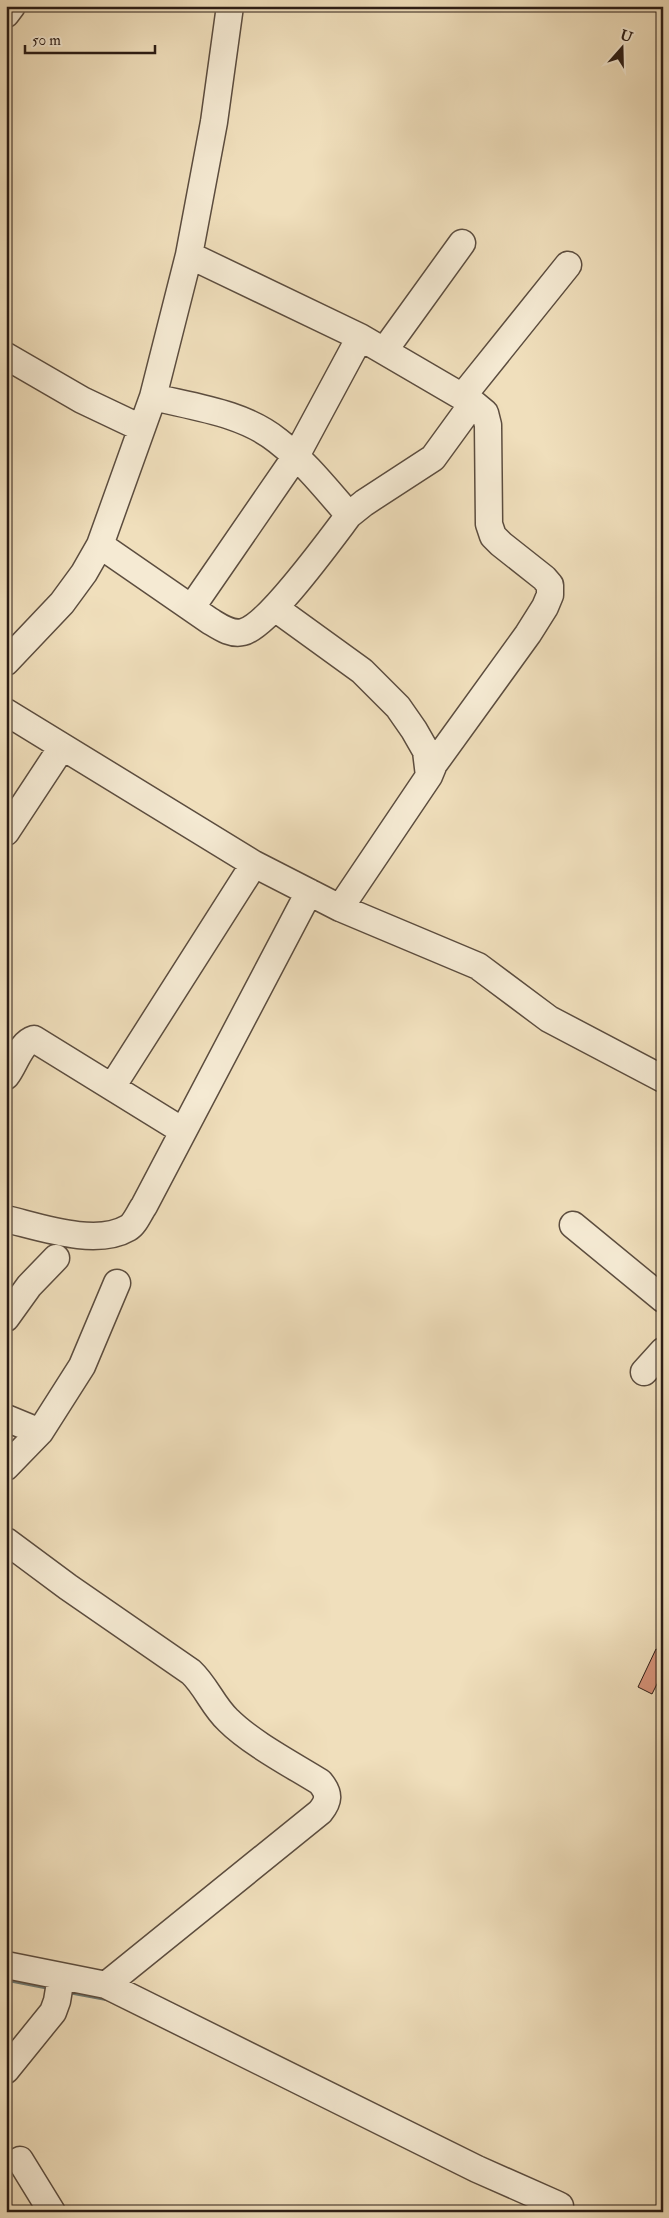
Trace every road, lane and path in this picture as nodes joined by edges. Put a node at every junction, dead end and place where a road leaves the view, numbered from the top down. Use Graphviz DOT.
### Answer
graph roads {
  1 [pos="12,6"];
  2 [pos="230,6"];
  3 [pos="6,14"];
  4 [pos="462,243"];
  5 [pos="190,255"];
  6 [pos="568,265"];
  7 [pos="360,337"];
  8 [pos="384,351"];
  9 [pos="6,356"];
  10 [pos="153,397"];
  11 [pos="468,400"];
  12 [pos="141,428"];
  13 [pos="296,456"];
  14 [pos="349,516"];
  15 [pos="100,544"];
  16 [pos="192,607"];
  17 [pos="275,608"];
  18 [pos="6,662"];
  19 [pos="6,712"];
  20 [pos="62,747"];
  21 [pos="428,776"];
  22 [pos="6,832"];
  23 [pos="254,864"];
  24 [pos="308,892"];
  25 [pos="340,908"];
  26 [pos="6,1076"];
  27 [pos="663,1079"];
  28 [pos="112,1087"];
  29 [pos="183,1131"];
  30 [pos="6,1219"];
  31 [pos="573,1225"];
  32 [pos="56,1258"];
  33 [pos="117,1283"];
  34 [pos="663,1299"];
  35 [pos="6,1318"];
  36 [pos="663,1351"];
  37 [pos="644,1372"];
  38 [pos="6,1418"];
  39 [pos="40,1432"];
  40 [pos="6,1467"];
  41 [pos="6,1541"];
  42 [pos="6,1965"];
  43 [pos="106,1985"];
  44 [pos="60,1986"];
  45 [pos="6,2070"];
  46 [pos="20,2160"];
  47 [pos="562,2210"];
  48 [pos="52,2212"];
  1 -- 3 [label="street"];
  2 -- 5 [label="street"];
  4 -- 8 [label="street"];
  5 -- 7 [label="street"];
  5 -- 10 [label="street"];
  6 -- 11 [label="street"];
  7 -- 8 [label="street"];
  7 -- 13 [label="street"];
  8 -- 11 [label="street"];
  9 -- 12 [label="street"];
  10 -- 12 [label="street"];
  10 -- 13 [label="street"];
  11 -- 14 [label="street"];
  11 -- 21 [label="street"];
  12 -- 15 [label="street"];
  13 -- 14 [label="street"];
  13 -- 16 [label="street"];
  14 -- 17 [label="street"];
  15 -- 16 [label="street"];
  15 -- 18 [label="street"];
  16 -- 17 [label="street"];
  17 -- 21 [label="street"];
  19 -- 20 [label="street"];
  20 -- 22 [label="street"];
  20 -- 23 [label="street"];
  21 -- 25 [label="street"];
  23 -- 24 [label="street"];
  23 -- 28 [label="street"];
  24 -- 25 [label="street"];
  24 -- 29 [label="street"];
  25 -- 27 [label="street"];
  26 -- 28 [label="street"];
  28 -- 29 [label="street"];
  29 -- 30 [label="street"];
  31 -- 34 [label="street"];
  32 -- 35 [label="street"];
  33 -- 39 [label="street"];
  36 -- 37 [label="street"];
  38 -- 39 [label="street"];
  39 -- 40 [label="street"];
  41 -- 43 [label="street"];
  42 -- 44 [label="street"];
  43 -- 44 [label="street"];
  43 -- 47 [label="street"];
  44 -- 45 [label="street"];
  46 -- 48 [label="street"];
}
